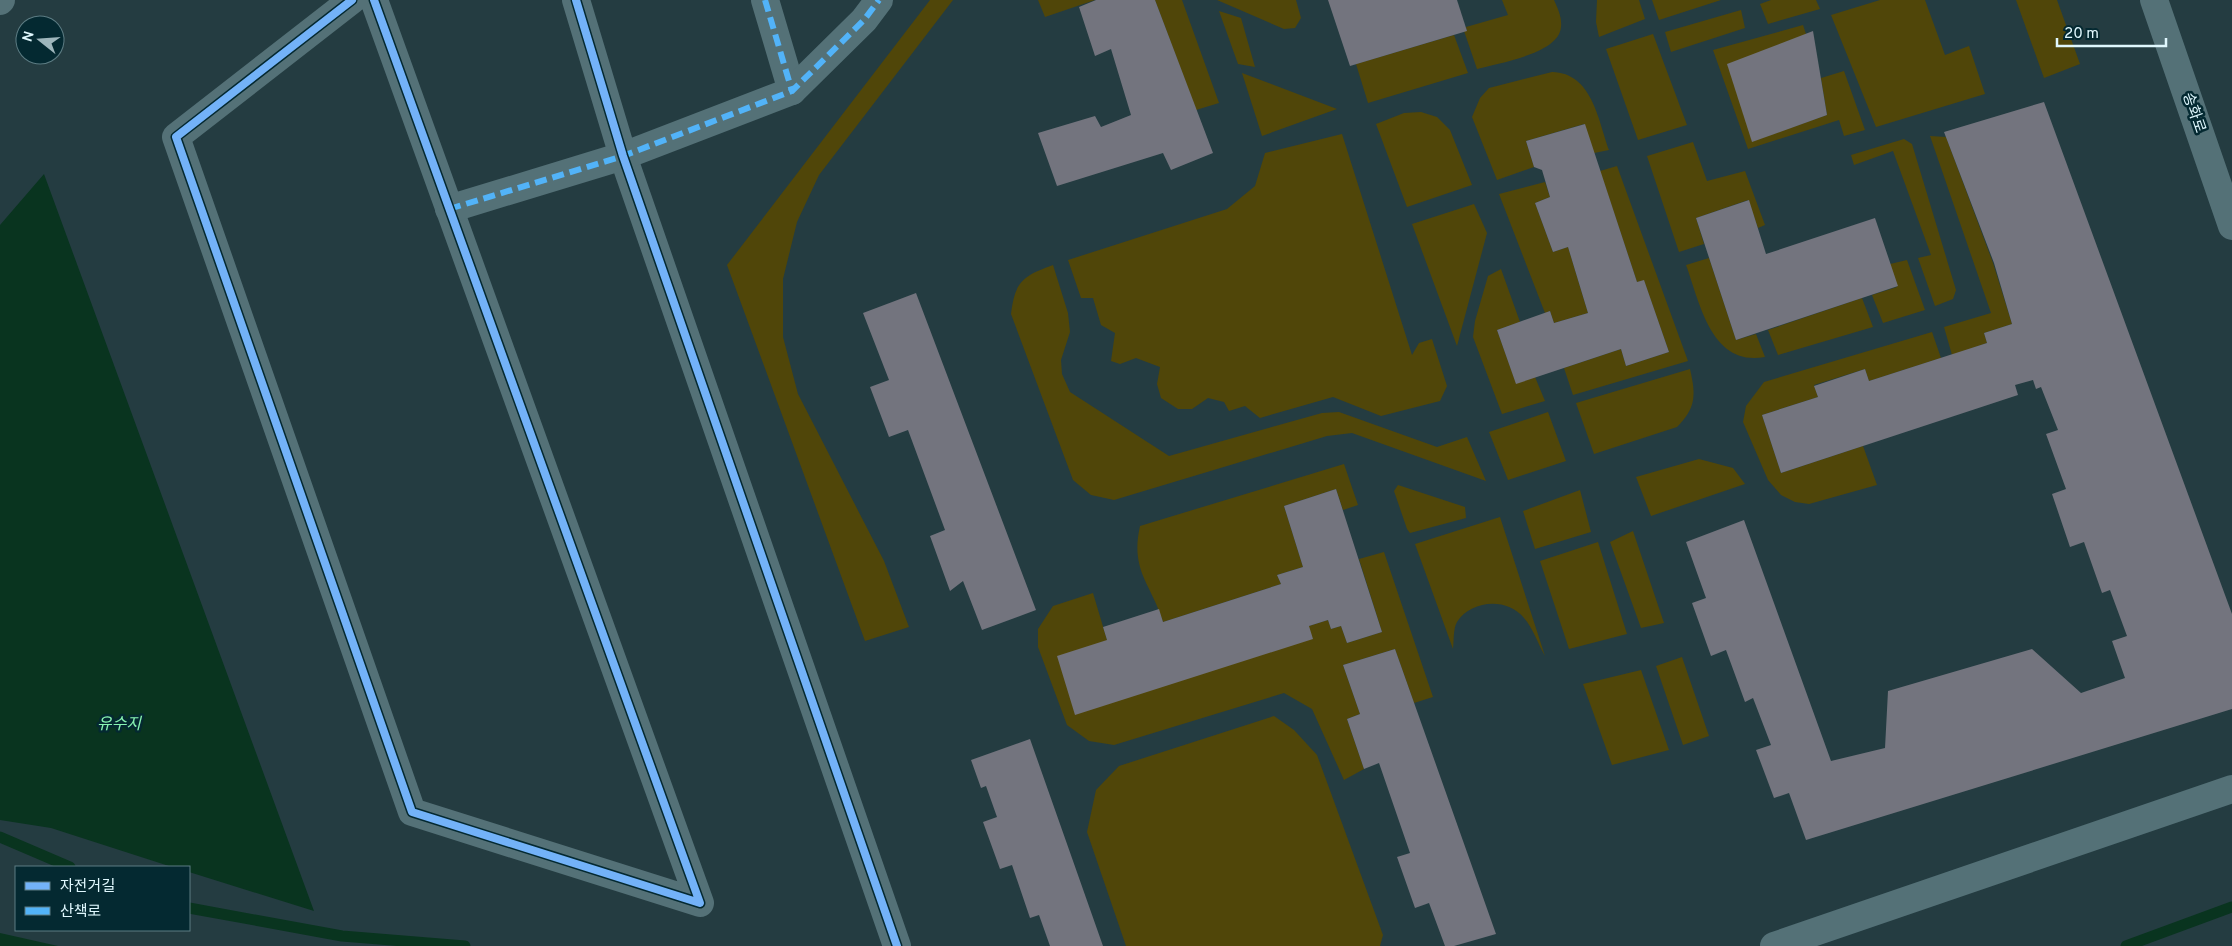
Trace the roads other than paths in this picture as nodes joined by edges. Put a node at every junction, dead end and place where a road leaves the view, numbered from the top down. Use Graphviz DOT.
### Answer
graph roads {
  1 [pos="352,0"];
  2 [pos="374,0"];
  3 [pos="576,0"];
  4 [pos="765,0"];
  5 [pos="879,0"];
  6 [pos="2154,0"];
  7 [pos="792,91"];
  8 [pos="623,156"];
  9 [pos="449,209"];
  10 [pos="2232,226"];
  11 [pos="2232,789"];
  12 [pos="897,946"];
  13 [pos="1774,946"];
  1 -- 9 [label="street"];
  2 -- 9 [label="street"];
  3 -- 8 [label="street"];
  4 -- 7 [label="street"];
  5 -- 7 [label="street"];
  6 -- 10 [label="street, 송화로"];
  7 -- 8 [label="street"];
  8 -- 9 [label="street"];
  8 -- 12 [label="street"];
  11 -- 13 [label="street"];
}
